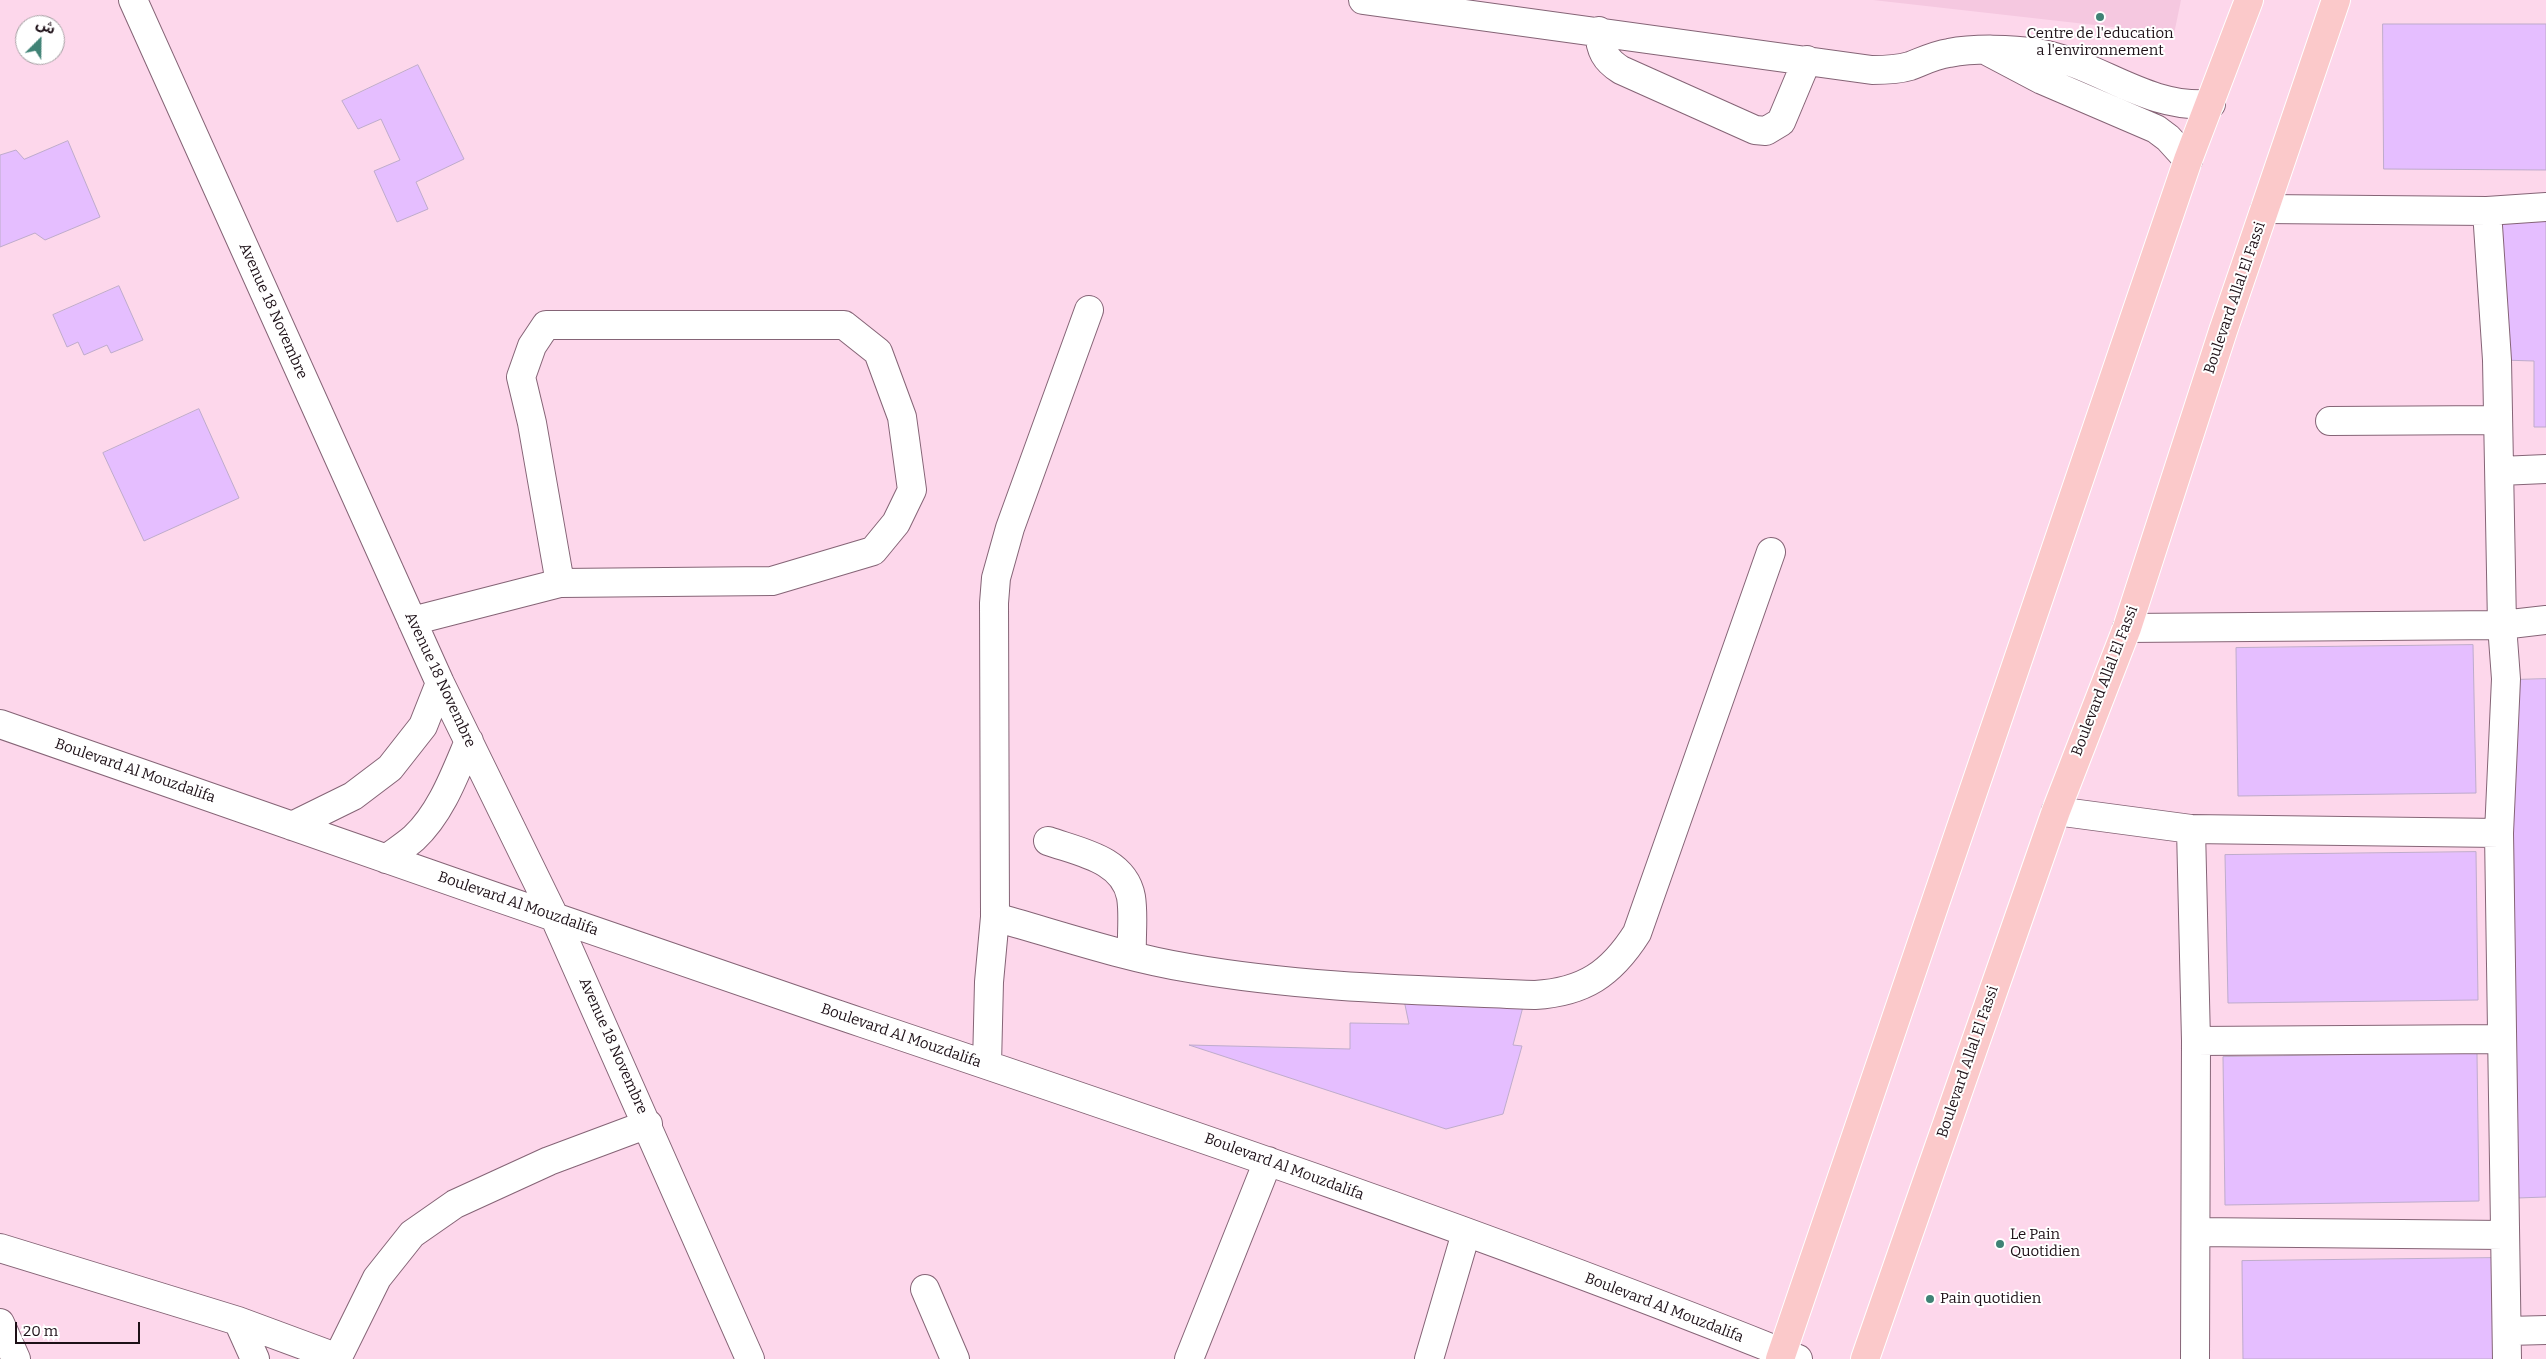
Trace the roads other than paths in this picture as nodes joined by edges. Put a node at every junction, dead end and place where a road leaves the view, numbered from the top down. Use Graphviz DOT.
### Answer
graph roads {
  1 [pos="133,0"];
  2 [pos="1363,0"];
  3 [pos="2249,0"];
  4 [pos="2336,0"];
  5 [pos="1599,31"];
  6 [pos="1988,52"];
  7 [pos="1807,60"];
  8 [pos="2211,104"];
  9 [pos="2188,160"];
  10 [pos="2546,207"];
  11 [pos="2265,210"];
  12 [pos="2486,211"];
  13 [pos="1089,310"];
  14 [pos="2497,420"];
  15 [pos="2330,421"];
  16 [pos="2546,469"];
  17 [pos="2500,471"];
  18 [pos="1771,552"];
  19 [pos="560,583"];
  20 [pos="2546,620"];
  21 [pos="412,621"];
  22 [pos="2502,625"];
  23 [pos="2127,628"];
  24 [pos="440,683"];
  25 [pos="0,724"];
  26 [pos="469,741"];
  27 [pos="2056,811"];
  28 [pos="292,826"];
  29 [pos="2191,829"];
  30 [pos="2499,833"];
  31 [pos="1048,841"];
  32 [pos="386,859"];
  33 [pos="554,916"];
  34 [pos="995,917"];
  35 [pos="1132,955"];
  36 [pos="2502,1040"];
  37 [pos="2196,1041"];
  38 [pos="987,1065"];
  39 [pos="648,1124"];
  40 [pos="1268,1161"];
  41 [pos="2196,1232"];
  42 [pos="1466,1233"];
  43 [pos="2504,1235"];
  44 [pos="0,1248"];
  45 [pos="925,1290"];
  46 [pos="238,1321"];
  47 [pos="0,1323"];
  48 [pos="2546,1330"];
  49 [pos="2508,1331"];
  50 [pos="1787,1357"];
  51 [pos="338,1358"];
  52 [pos="16,1359"];
  53 [pos="254,1359"];
  54 [pos="750,1359"];
  55 [pos="955,1359"];
  56 [pos="1189,1359"];
  57 [pos="1429,1359"];
  58 [pos="1864,1359"];
  59 [pos="2195,1359"];
  60 [pos="2507,1359"];
  1 -- 21 [label="street, Avenue 18 Novembre"];
  2 -- 5 [label="street"];
  3 -- 8 [label="main road"];
  4 -- 11 [label="main road, Boulevard Allal El Fassi"];
  5 -- 7 [label="street"];
  5 -- 7 [label="street"];
  6 -- 7 [label="street"];
  6 -- 8 [label="street"];
  6 -- 9 [label="street"];
  8 -- 9 [label="main road"];
  9 -- 50 [label="main road"];
  10 -- 12 [label="street"];
  11 -- 12 [label="street"];
  11 -- 23 [label="main road, Boulevard Allal El Fassi"];
  12 -- 14 [label="street"];
  13 -- 34 [label="street"];
  14 -- 15 [label="street"];
  14 -- 17 [label="street"];
  16 -- 17 [label="street"];
  17 -- 22 [label="street"];
  18 -- 35 [label="street"];
  19 -- 19 [label="street"];
  19 -- 21 [label="street"];
  20 -- 22 [label="street"];
  21 -- 24 [label="street, Avenue 18 Novembre"];
  22 -- 23 [label="street"];
  22 -- 30 [label="street"];
  23 -- 27 [label="main road, Boulevard Allal El Fassi"];
  24 -- 26 [label="street, Avenue 18 Novembre"];
  24 -- 28 [label="street"];
  25 -- 28 [label="street, Boulevard Al Mouzdalifa"];
  26 -- 32 [label="street"];
  26 -- 33 [label="street, Avenue 18 Novembre"];
  27 -- 29 [label="street"];
  27 -- 58 [label="main road, Boulevard Allal El Fassi"];
  28 -- 32 [label="street, Boulevard Al Mouzdalifa"];
  29 -- 30 [label="street"];
  29 -- 37 [label="street"];
  30 -- 36 [label="street"];
  31 -- 35 [label="street"];
  32 -- 33 [label="street, Boulevard Al Mouzdalifa"];
  33 -- 38 [label="street, Boulevard Al Mouzdalifa"];
  33 -- 39 [label="street, Avenue 18 Novembre"];
  34 -- 35 [label="street"];
  34 -- 38 [label="street"];
  36 -- 37 [label="street"];
  36 -- 43 [label="street"];
  37 -- 41 [label="street"];
  38 -- 40 [label="street, Boulevard Al Mouzdalifa"];
  39 -- 51 [label="street"];
  39 -- 54 [label="street, Avenue 18 Novembre"];
  40 -- 42 [label="street, Boulevard Al Mouzdalifa"];
  40 -- 56 [label="street"];
  41 -- 43 [label="street"];
  41 -- 59 [label="street"];
  42 -- 50 [label="street, Boulevard Al Mouzdalifa"];
  42 -- 57 [label="street"];
  43 -- 49 [label="street"];
  44 -- 46 [label="street"];
  45 -- 55 [label="street"];
  46 -- 51 [label="street"];
  46 -- 53 [label="street"];
  47 -- 52 [label="street"];
  48 -- 49 [label="street"];
  49 -- 60 [label="street"];
}
